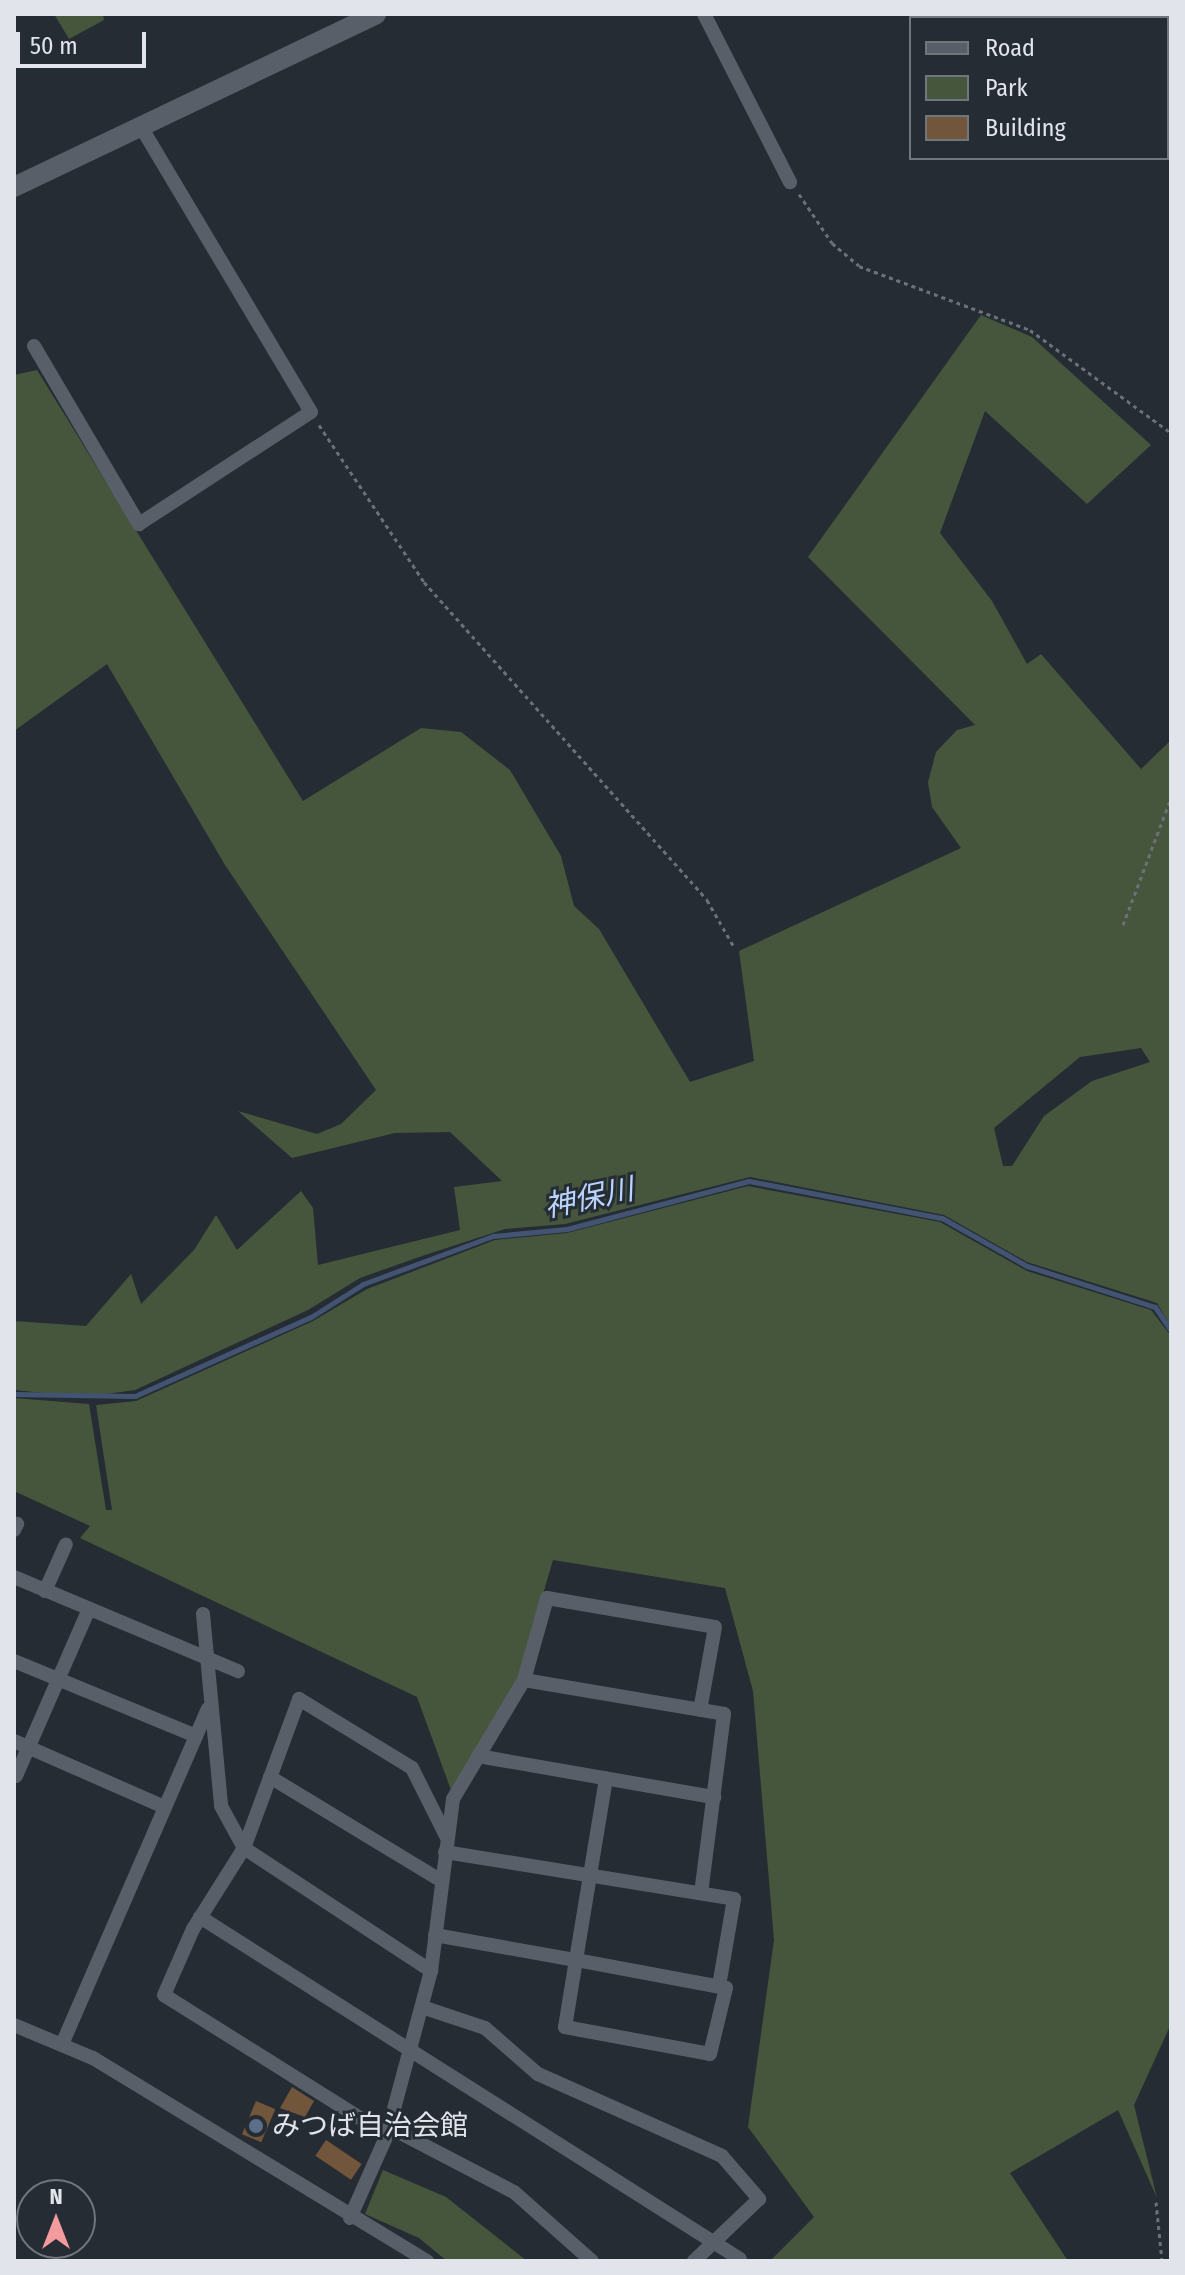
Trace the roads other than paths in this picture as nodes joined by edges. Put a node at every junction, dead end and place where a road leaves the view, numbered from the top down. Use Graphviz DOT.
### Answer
graph roads {
  1 [pos="376,14"];
  2 [pos="704,14"];
  3 [pos="140,125"];
  4 [pos="790,182"];
  5 [pos="14,187"];
  6 [pos="34,346"];
  7 [pos="66,1544"];
  8 [pos="14,1577"];
  9 [pos="45,1591"];
  10 [pos="89,1609"];
  11 [pos="203,1614"];
  12 [pos="205,1658"];
  13 [pos="14,1661"];
  14 [pos="238,1671"];
  15 [pos="59,1679"];
  16 [pos="524,1680"];
  17 [pos="209,1709"];
  18 [pos="700,1710"];
  19 [pos="196,1736"];
  20 [pos="14,1741"];
  21 [pos="29,1748"];
  22 [pos="478,1756"];
  23 [pos="16,1776"];
  24 [pos="270,1777"];
  25 [pos="606,1778"];
  26 [pos="714,1797"];
  27 [pos="162,1806"];
  28 [pos="446,1836"];
  29 [pos="244,1848"];
  30 [pos="445,1852"];
  31 [pos="590,1876"];
  32 [pos="442,1881"];
  33 [pos="701,1893"];
  34 [pos="200,1917"];
  35 [pos="435,1935"];
  36 [pos="576,1960"];
  37 [pos="431,1971"];
  38 [pos="719,1986"];
  39 [pos="422,2007"];
  40 [pos="14,2025"];
  41 [pos="63,2042"];
  42 [pos="409,2055"];
  43 [pos="388,2131"];
  44 [pos="350,2218"];
  45 [pos="713,2243"];
  46 [pos="740,2259"];
  47 [pos="427,2261"];
  48 [pos="592,2261"];
  49 [pos="694,2261"];
  1 -- 3 [label="main road"];
  2 -- 4 [label="street"];
  3 -- 5 [label="main road"];
  3 -- 6 [label="street"];
  7 -- 9 [label="street"];
  8 -- 9 [label="street"];
  9 -- 10 [label="street"];
  10 -- 12 [label="street"];
  10 -- 15 [label="street"];
  11 -- 12 [label="street"];
  12 -- 14 [label="street"];
  12 -- 17 [label="street"];
  13 -- 15 [label="street"];
  15 -- 19 [label="street"];
  15 -- 21 [label="street"];
  16 -- 18 [label="street"];
  16 -- 18 [label="street"];
  16 -- 22 [label="street"];
  17 -- 19 [label="street"];
  17 -- 29 [label="street"];
  18 -- 26 [label="street"];
  19 -- 27 [label="street"];
  20 -- 21 [label="street"];
  21 -- 23 [label="street"];
  21 -- 27 [label="street"];
  22 -- 25 [label="street"];
  22 -- 28 [label="street"];
  24 -- 28 [label="street"];
  24 -- 29 [label="street"];
  24 -- 32 [label="street"];
  25 -- 26 [label="street"];
  25 -- 31 [label="street"];
  26 -- 33 [label="street"];
  27 -- 41 [label="street"];
  28 -- 30 [label="street"];
  29 -- 34 [label="street"];
  29 -- 37 [label="street"];
  30 -- 31 [label="street"];
  30 -- 32 [label="street"];
  31 -- 33 [label="street"];
  31 -- 36 [label="street"];
  32 -- 35 [label="street"];
  33 -- 38 [label="street"];
  34 -- 42 [label="street"];
  34 -- 43 [label="street"];
  35 -- 36 [label="street"];
  35 -- 37 [label="street"];
  36 -- 38 [label="street"];
  36 -- 38 [label="street"];
  37 -- 39 [label="street"];
  39 -- 42 [label="street"];
  39 -- 45 [label="street"];
  40 -- 41 [label="street"];
  41 -- 44 [label="street"];
  42 -- 43 [label="street"];
  42 -- 45 [label="street"];
  43 -- 44 [label="street"];
  43 -- 48 [label="street"];
  44 -- 47 [label="street"];
  45 -- 46 [label="street"];
  45 -- 49 [label="street"];
}
